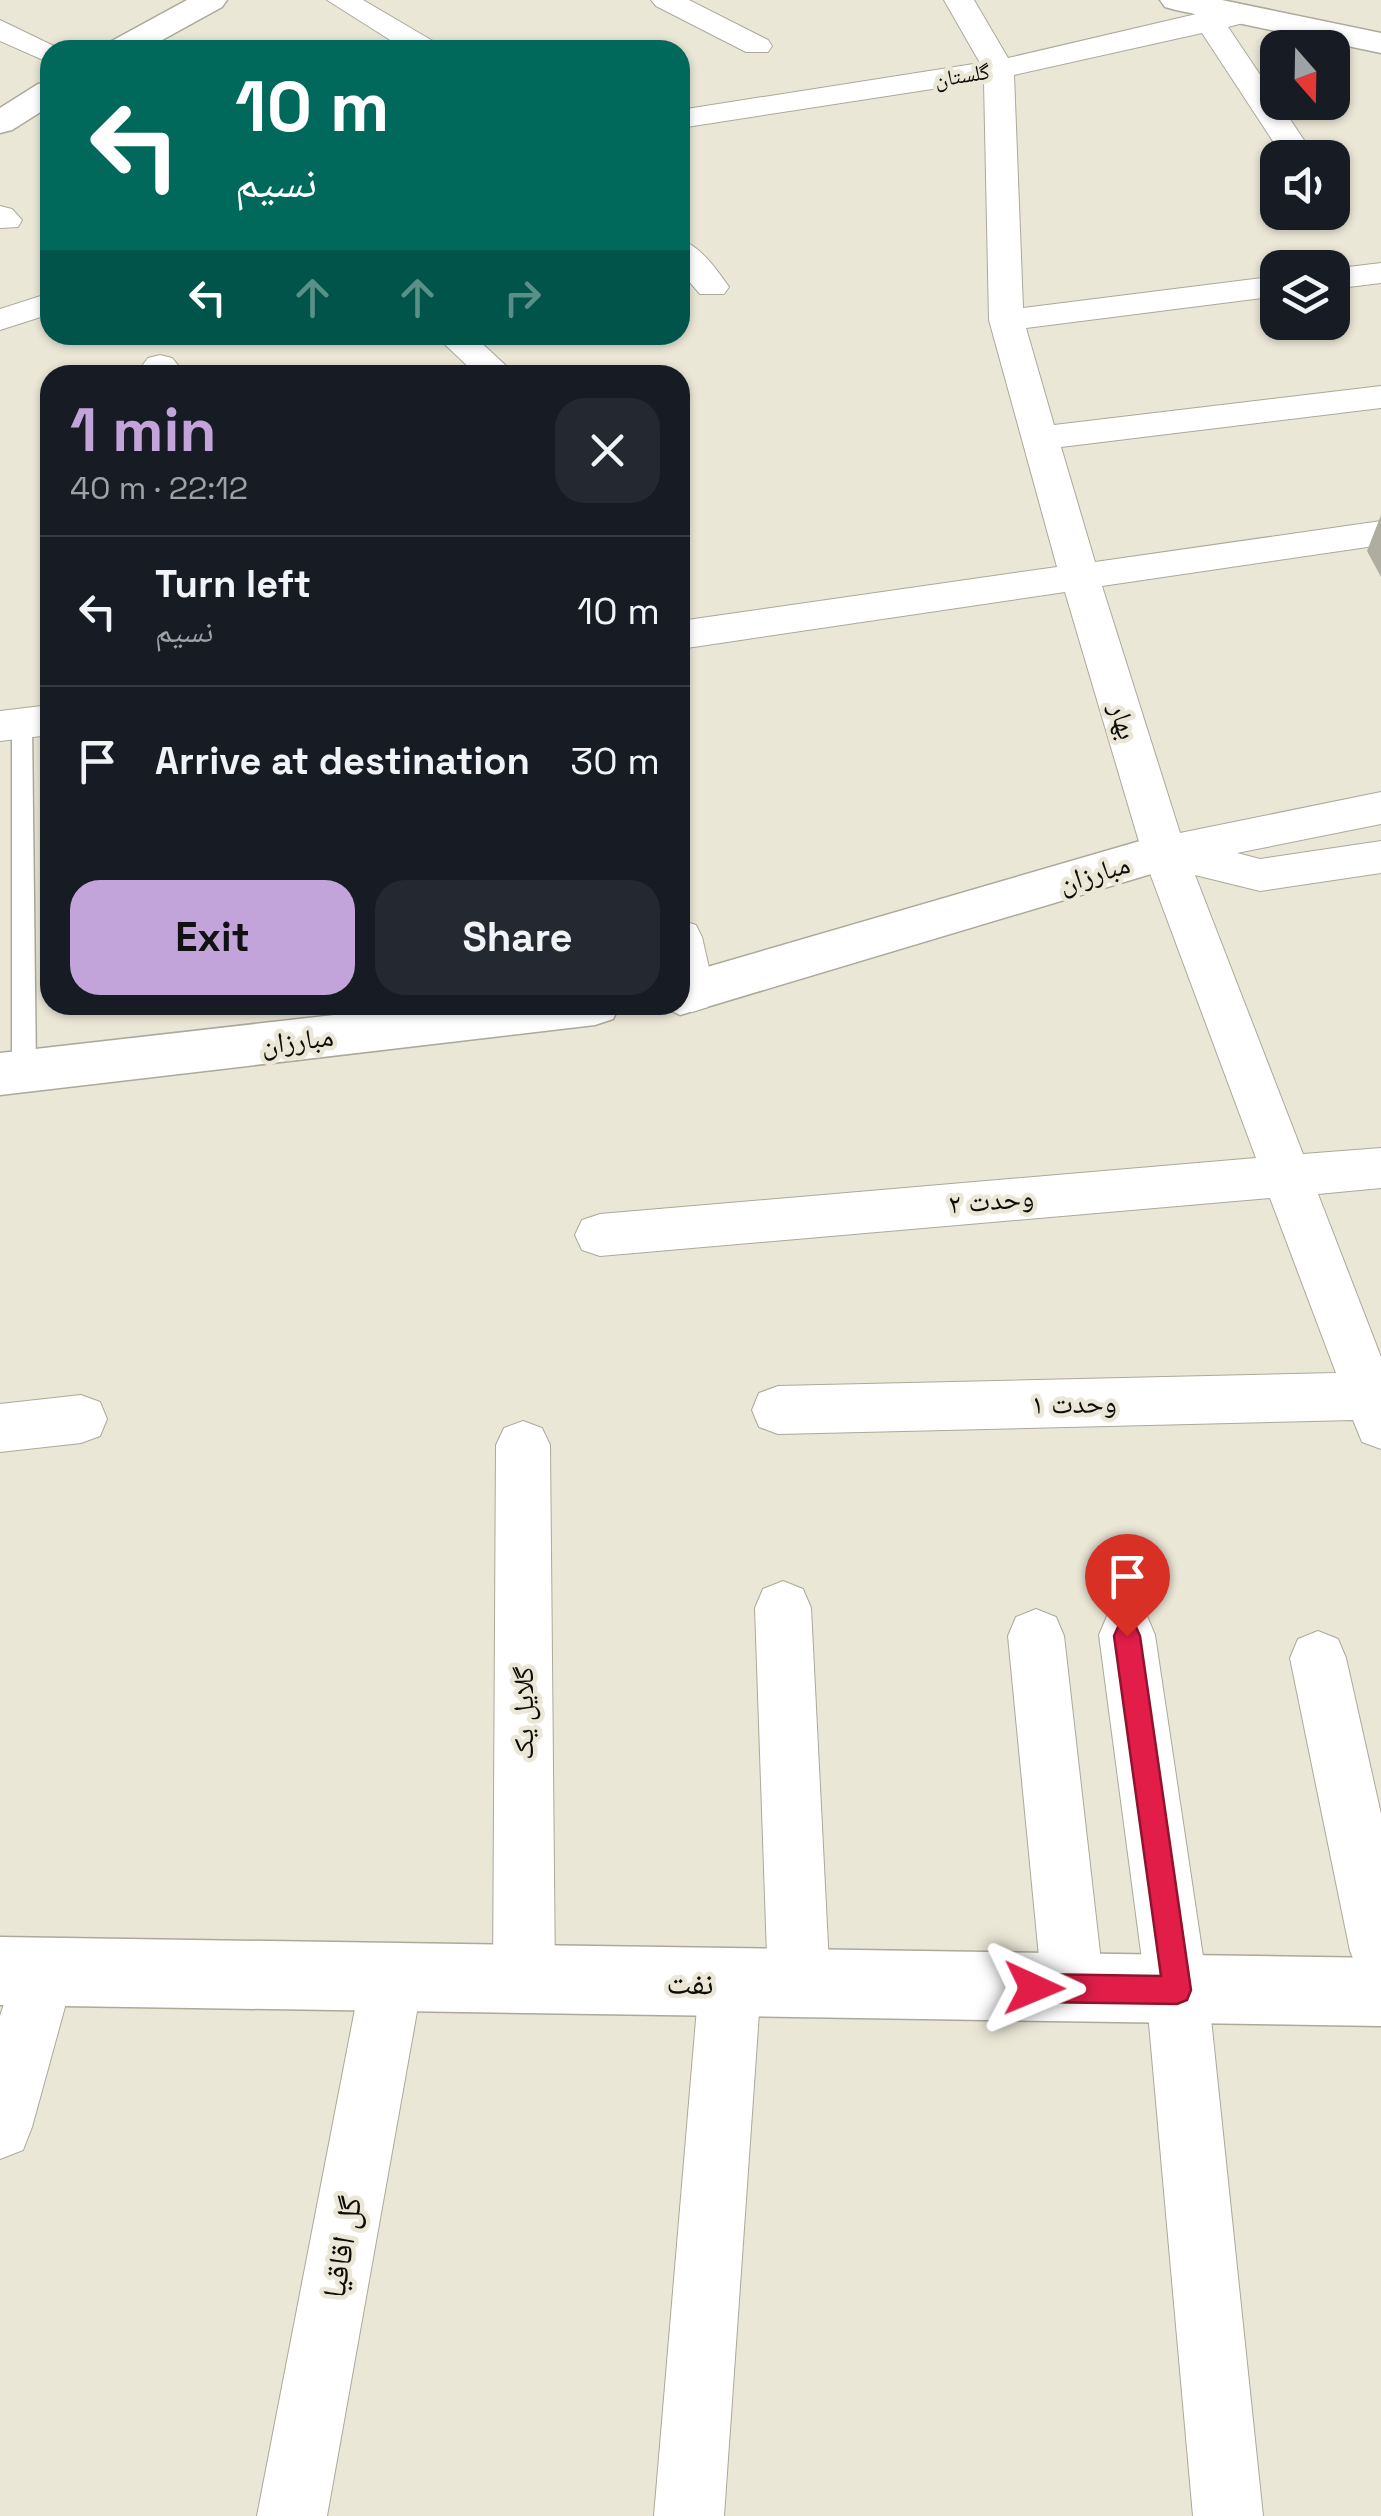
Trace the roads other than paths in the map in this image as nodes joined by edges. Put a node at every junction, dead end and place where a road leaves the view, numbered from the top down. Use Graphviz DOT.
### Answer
graph roads {
  1 [pos="211,0"];
  2 [pos="342,0"];
  3 [pos="666,0"];
  4 [pos="958,0"];
  5 [pos="1176,0"];
  6 [pos="1225,17"];
  7 [pos="0,29"];
  8 [pos="138,40"];
  9 [pos="410,40"];
  10 [pos="1381,43"];
  11 [pos="757,46"];
  12 [pos="40,49"];
  13 [pos="999,69"];
  14 [pos="40,97"];
  15 [pos="690,117"];
  16 [pos="0,122"];
  17 [pos="1290,140"];
  18 [pos="690,262"];
  19 [pos="1381,273"];
  20 [pos="1350,277"];
  21 [pos="712,287"];
  22 [pos="1260,288"];
  23 [pos="40,306"];
  24 [pos="0,320"];
  25 [pos="1006,320"];
  26 [pos="464,345"];
  27 [pos="486,365"];
  28 [pos="1381,397"];
  29 [pos="1042,438"];
  30 [pos="1381,533"];
  31 [pos="1079,575"];
  32 [pos="690,633"];
  33 [pos="24,723"];
  34 [pos="1381,808"];
  35 [pos="1164,852"];
  36 [pos="1381,858"];
  37 [pos="690,993"];
  38 [pos="509,1015"];
  39 [pos="12,1073"];
  40 [pos="1381,1168"];
  41 [pos="1285,1174"];
  42 [pos="600,1235"];
  43 [pos="778,1410"];
  44 [pos="1376,1411"];
  45 [pos="80,1419"];
  46 [pos="0,1428"];
  47 [pos="523,1446"];
  48 [pos="783,1608"];
  49 [pos="1036,1636"];
  50 [pos="1127,1636"];
  51 [pos="1318,1658"];
  52 [pos="1381,1950"];
  53 [pos="21,1972"];
  54 [pos="392,1978"];
  55 [pos="524,1981"];
  56 [pos="730,1984"];
  57 [pos="799,1985"];
  58 [pos="1074,1988"];
  59 [pos="1177,1990"];
  60 [pos="1381,1992"];
  61 [pos="0,2127"];
  62 [pos="292,2516"];
  63 [pos="688,2516"];
  64 [pos="1228,2516"];
  1 -- 8 [label="street"];
  2 -- 9 [label="street"];
  3 -- 11 [label="street"];
  4 -- 13 [label="street, بهار"];
  5 -- 6 [label="street"];
  6 -- 10 [label="street"];
  6 -- 13 [label="street, گلستان"];
  6 -- 17 [label="street"];
  7 -- 12 [label="street"];
  13 -- 15 [label="street, گلستان"];
  13 -- 25 [label="street, بهار"];
  14 -- 16 [label="street"];
  18 -- 21 [label="street"];
  19 -- 20 [label="street"];
  22 -- 25 [label="street"];
  23 -- 24 [label="street"];
  25 -- 29 [label="street, بهار"];
  26 -- 27 [label="street"];
  28 -- 29 [label="street"];
  29 -- 31 [label="street, بهار"];
  30 -- 31 [label="street"];
  31 -- 32 [label="street"];
  31 -- 35 [label="street, بهار"];
  33 -- 39 [label="lane"];
  34 -- 35 [label="street, مبارزان"];
  35 -- 36 [label="street, مبارزان"];
  35 -- 37 [label="street, مبارزان"];
  35 -- 41 [label="street, بهار"];
  38 -- 39 [label="street, مبارزان"];
  40 -- 41 [label="street, وحدت ۲"];
  41 -- 42 [label="street, وحدت ۲"];
  41 -- 44 [label="street, بهار"];
  43 -- 44 [label="street, وحدت ۱"];
  45 -- 46 [label="street"];
  47 -- 55 [label="street, گلایل یک"];
  48 -- 57 [label="street"];
  49 -- 58 [label="street"];
  50 -- 59 [label="street"];
  51 -- 52 [label="street"];
  53 -- 54 [label="street, نفت"];
  53 -- 61 [label="street"];
  54 -- 55 [label="street, نفت"];
  54 -- 62 [label="street, گل اقاقیا"];
  55 -- 56 [label="street, نفت"];
  56 -- 57 [label="street, نفت"];
  56 -- 63 [label="street"];
  57 -- 58 [label="street, نفت"];
  58 -- 59 [label="street, نفت"];
  59 -- 60 [label="street, نفت"];
  59 -- 64 [label="street"];
}
